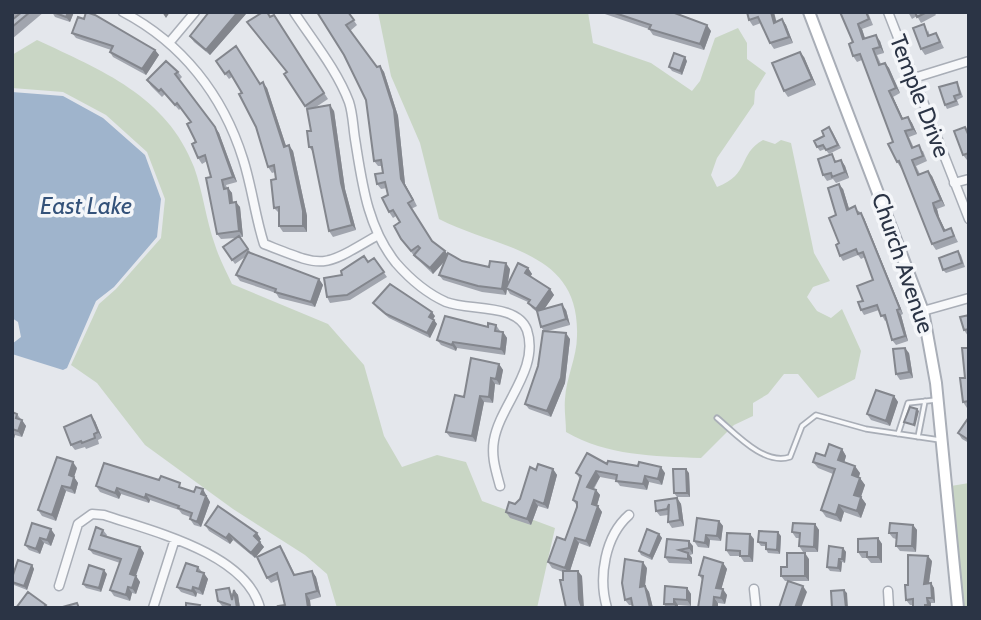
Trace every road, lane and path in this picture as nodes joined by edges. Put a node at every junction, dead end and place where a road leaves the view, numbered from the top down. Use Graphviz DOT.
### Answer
graph roads {
  1 [pos="122,12"];
  2 [pos="195,12"];
  3 [pos="294,12"];
  4 [pos="809,12"];
  5 [pos="888,12"];
  6 [pos="169,43"];
  7 [pos="969,61"];
  8 [pos="914,78"];
  9 [pos="969,179"];
  10 [pos="954,183"];
  11 [pos="969,219"];
  12 [pos="378,235"];
  13 [pos="969,298"];
  14 [pos="923,311"];
  15 [pos="938,400"];
  16 [pos="925,401"];
  17 [pos="717,418"];
  18 [pos="898,434"];
  19 [pos="918,437"];
  20 [pos="942,440"];
  21 [pos="500,486"];
  22 [pos="629,515"];
  23 [pos="175,539"];
  24 [pos="59,586"];
  25 [pos="754,589"];
  26 [pos="888,590"];
  27 [pos="153,608"];
  28 [pos="260,608"];
  29 [pos="607,608"];
  30 [pos="756,608"];
  31 [pos="889,608"];
  32 [pos="958,608"];
  1 -- 6 [label="street"];
  2 -- 6 [label="street"];
  3 -- 12 [label="street"];
  4 -- 14 [label="street, Church Avenue"];
  5 -- 8 [label="street, Temple Drive"];
  6 -- 12 [label="street"];
  7 -- 8 [label="street"];
  8 -- 10 [label="street, Temple Drive"];
  9 -- 10 [label="street"];
  10 -- 11 [label="street, Temple Drive"];
  12 -- 21 [label="street"];
  13 -- 14 [label="street"];
  14 -- 15 [label="street, Church Avenue"];
  15 -- 16 [label="lane"];
  15 -- 20 [label="street, Church Avenue"];
  16 -- 18 [label="lane"];
  16 -- 19 [label="lane"];
  17 -- 18 [label="lane"];
  18 -- 19 [label="lane"];
  19 -- 20 [label="lane"];
  20 -- 32 [label="street, Church Avenue"];
  22 -- 29 [label="street"];
  23 -- 24 [label="street"];
  23 -- 27 [label="street"];
  23 -- 28 [label="street"];
  25 -- 30 [label="street"];
  26 -- 31 [label="street"];
}
